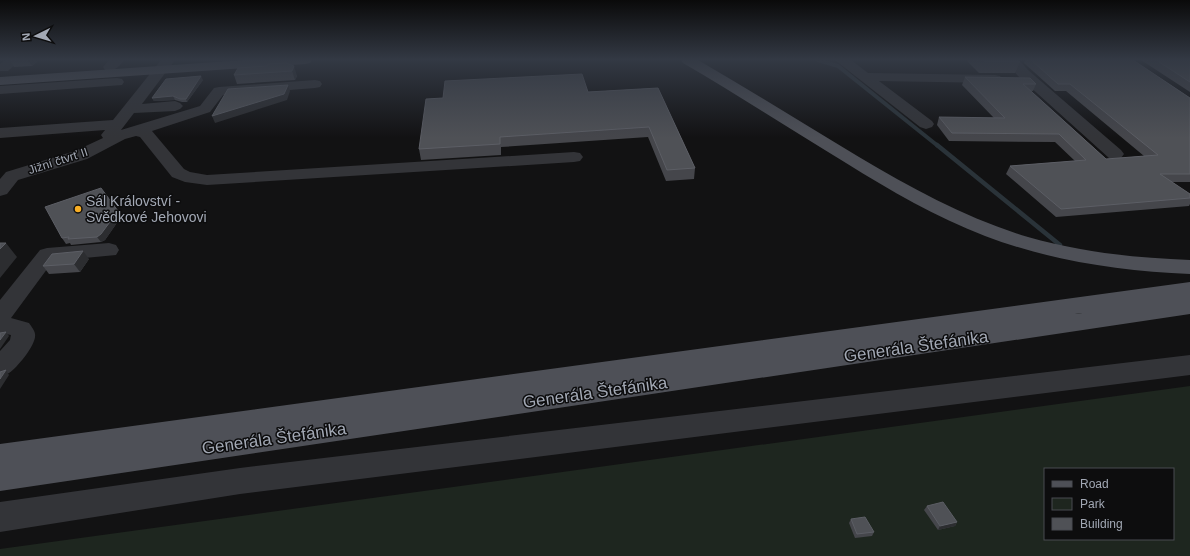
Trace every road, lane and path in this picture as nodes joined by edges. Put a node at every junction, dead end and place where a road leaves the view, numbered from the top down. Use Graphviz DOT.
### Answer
graph roads {
  1 [pos="59,86"];
  2 [pos="148,86"];
  3 [pos="314,86"];
  4 [pos="731,86"];
  5 [pos="876,86"];
  6 [pos="1038,86"];
  7 [pos="0,90"];
  8 [pos="175,106"];
  9 [pos="130,109"];
  10 [pos="117,124"];
  11 [pos="926,124"];
  12 [pos="137,131"];
  13 [pos="0,133"];
  14 [pos="101,146"];
  15 [pos="1115,154"];
  16 [pos="574,157"];
  17 [pos="6,178"];
  18 [pos="0,190"];
  19 [pos="109,250"];
  20 [pos="1190,267"];
  21 [pos="1190,290"];
  22 [pos="1190,306"];
  23 [pos="0,316"];
  24 [pos="0,325"];
  25 [pos="1190,365"];
  26 [pos="0,366"];
  27 [pos="4,466"];
  28 [pos="0,517"];
  1 -- 7 [label="street"];
  2 -- 9 [label="street, Jižní čtvrť II"];
  3 -- 12 [label="street"];
  4 -- 20 [label="main road"];
  5 -- 11 [label="street"];
  6 -- 15 [label="street"];
  8 -- 9 [label="street"];
  9 -- 10 [label="street, Jižní čtvrť II"];
  10 -- 13 [label="street, Jižní čtvrť II"];
  10 -- 14 [label="street, Jižní čtvrť II"];
  12 -- 14 [label="street"];
  12 -- 16 [label="street"];
  14 -- 17 [label="street, Jižní čtvrť II"];
  17 -- 18 [label="street, Jižní čtvrť II"];
  19 -- 23 [label="street"];
  21 -- 27 [label="main road, Generála Štefánika"];
  22 -- 27 [label="main road, Generála Štefánika"];
  24 -- 26 [label="street"];
  25 -- 28 [label="street"];
}
